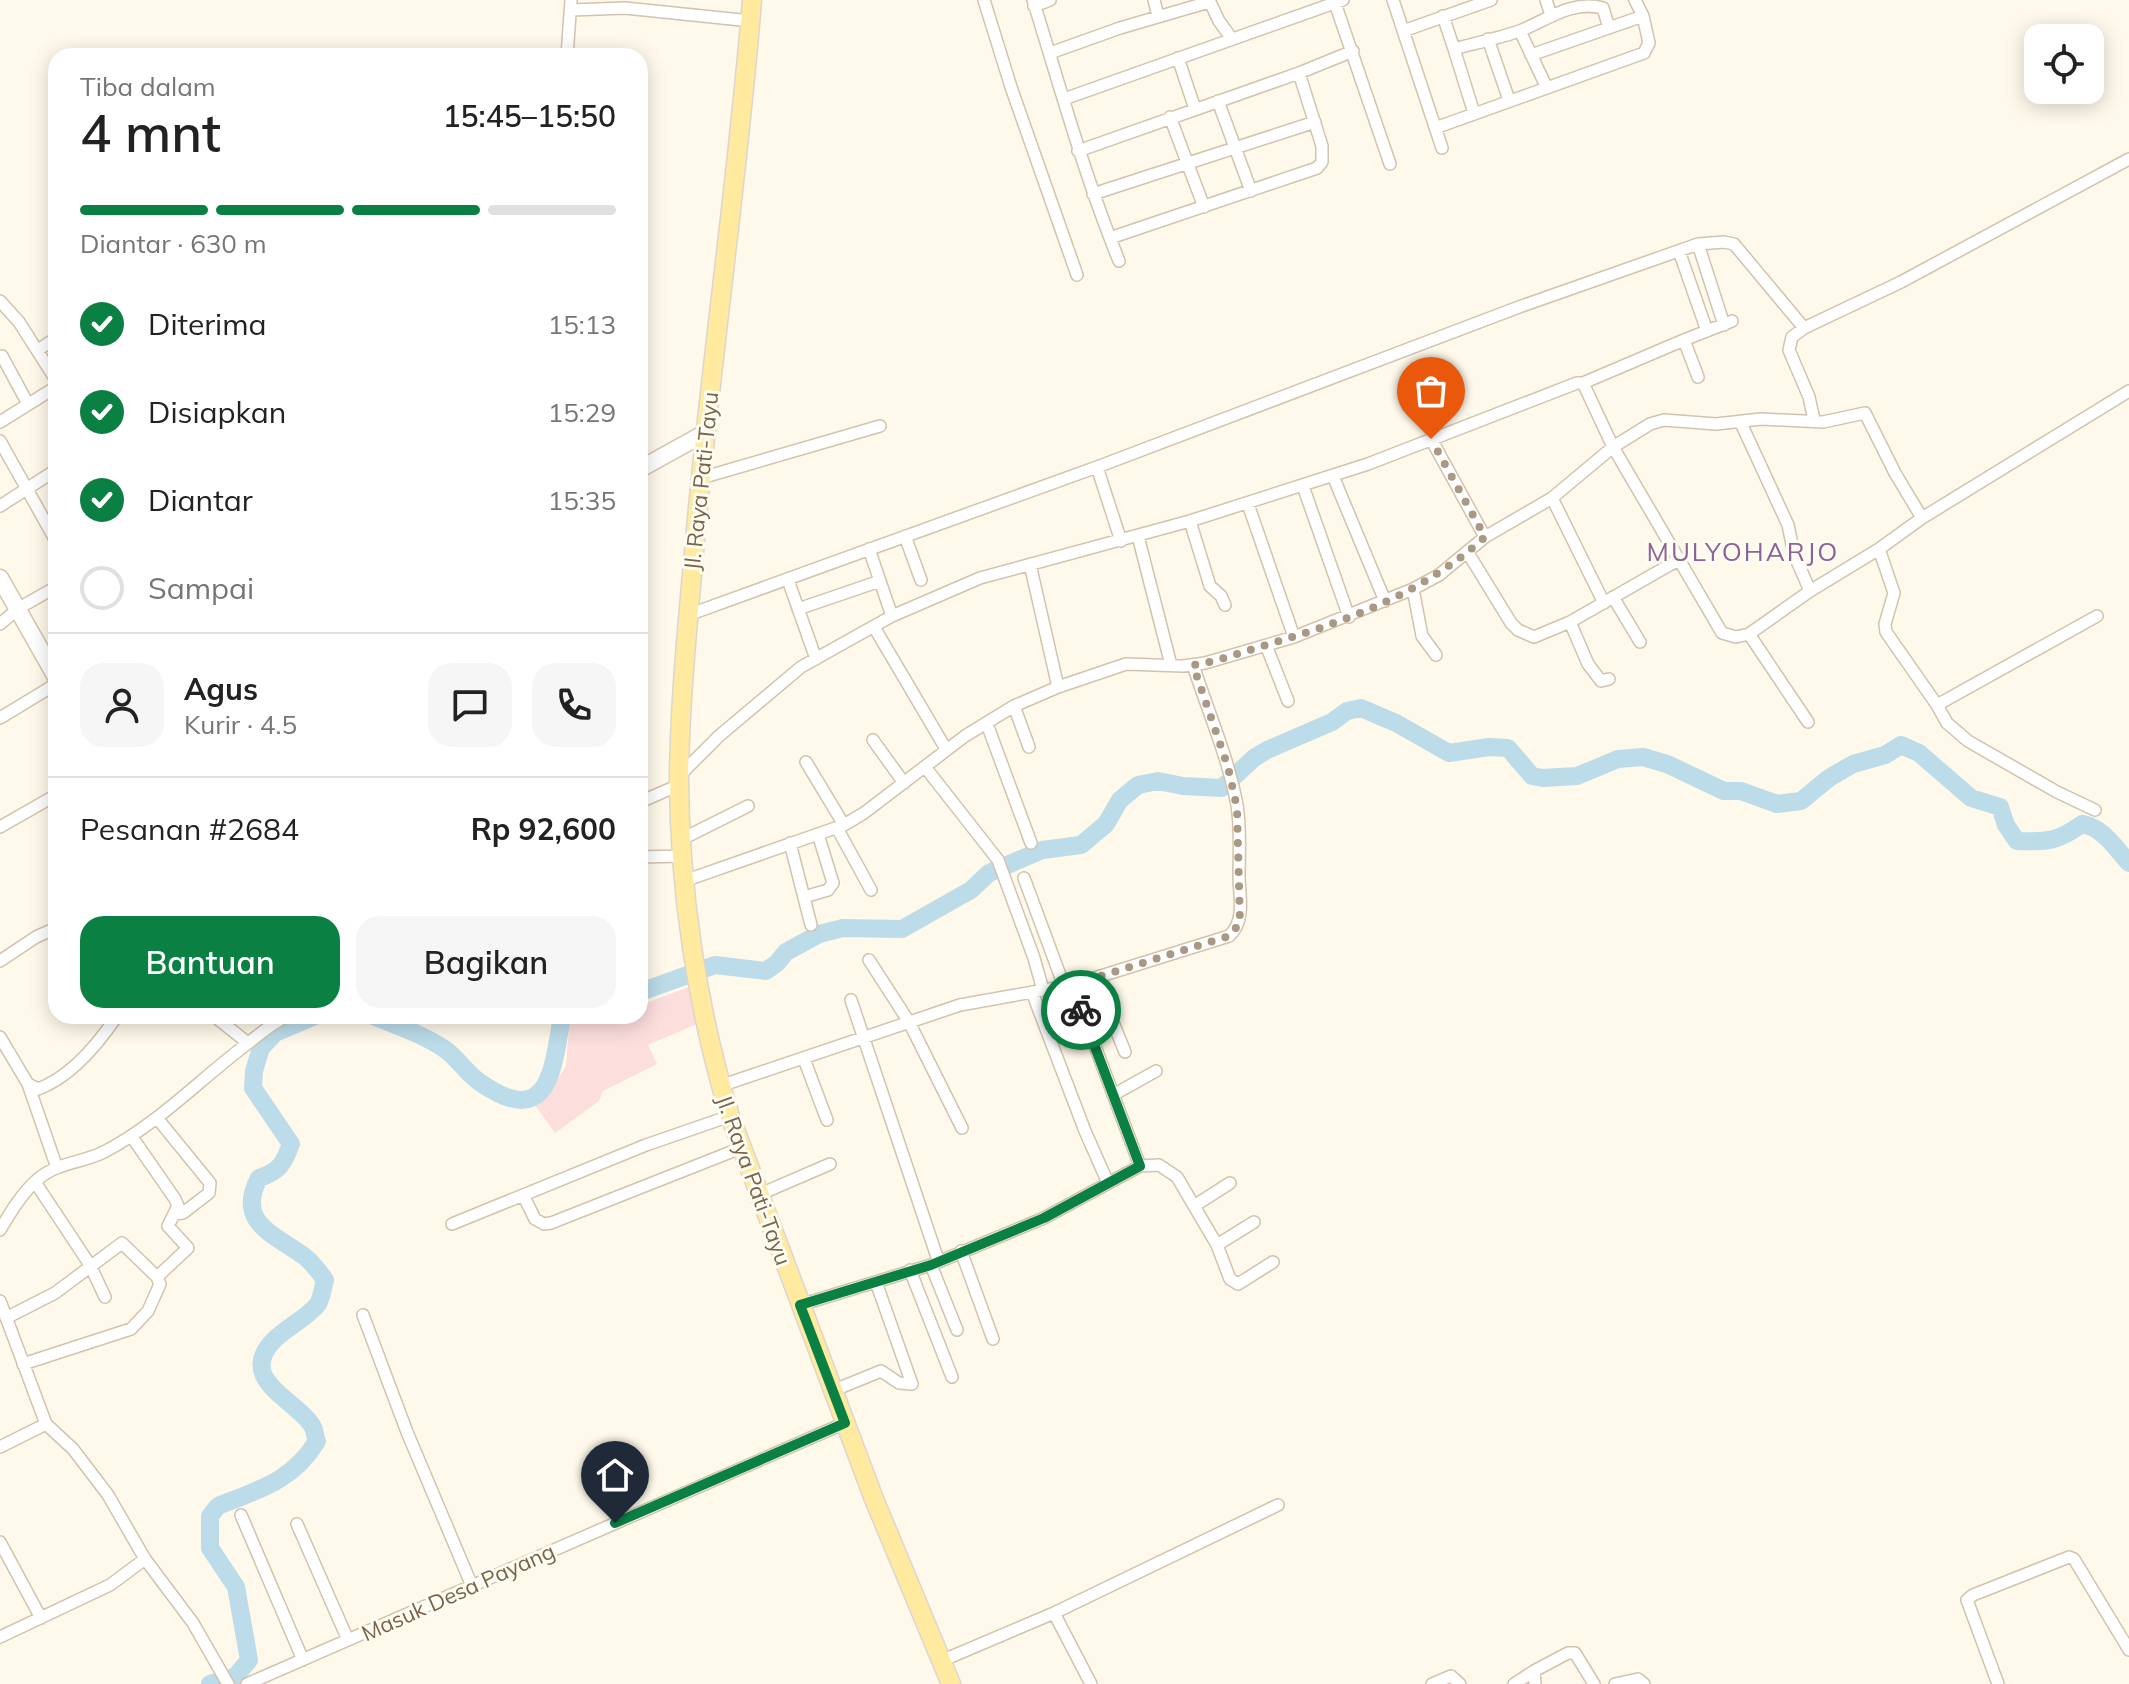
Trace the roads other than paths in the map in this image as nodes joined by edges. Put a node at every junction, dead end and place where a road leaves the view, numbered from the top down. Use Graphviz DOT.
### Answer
graph roads {
  1 [pos="752,0"];
  2 [pos="984,0"];
  3 [pos="1050,0"];
  4 [pos="1154,0"];
  5 [pos="1393,0"];
  6 [pos="1491,0"];
  7 [pos="1635,0"];
  8 [pos="1209,1"];
  9 [pos="1337,1"];
  10 [pos="1034,3"];
  11 [pos="571,5"];
  12 [pos="1548,6"];
  13 [pos="1158,16"];
  14 [pos="1443,16"];
  15 [pos="1643,16"];
  16 [pos="751,21"];
  17 [pos="1609,28"];
  18 [pos="1403,31"];
  19 [pos="1520,31"];
  20 [pos="1232,39"];
  21 [pos="1488,39"];
  22 [pos="568,48"];
  23 [pos="1454,49"];
  24 [pos="1353,51"];
  25 [pos="1050,53"];
  26 [pos="1531,55"];
  27 [pos="1178,58"];
  28 [pos="1299,73"];
  29 [pos="1546,86"];
  30 [pos="1064,99"];
  31 [pos="1509,100"];
  32 [pos="1218,101"];
  33 [pos="1195,109"];
  34 [pos="1474,113"];
  35 [pos="1170,117"];
  36 [pos="1315,122"];
  37 [pos="1435,128"];
  38 [pos="1235,147"];
  39 [pos="1442,148"];
  40 [pos="1078,151"];
  41 [pos="2129,159"];
  42 [pos="1187,163"];
  43 [pos="1390,164"];
  44 [pos="1251,191"];
  45 [pos="1093,194"];
  46 [pos="1204,207"];
  47 [pos="1110,238"];
  48 [pos="1698,244"];
  49 [pos="1679,251"];
  50 [pos="1119,261"];
  51 [pos="1077,275"];
  52 [pos="0,301"];
  53 [pos="1804,328"];
  54 [pos="1707,331"];
  55 [pos="1684,340"];
  56 [pos="48,343"];
  57 [pos="38,350"];
  58 [pos="2,356"];
  59 [pos="48,367"];
  60 [pos="1698,377"];
  61 [pos="1583,383"];
  62 [pos="2129,391"];
  63 [pos="48,392"];
  64 [pos="28,404"];
  65 [pos="1814,420"];
  66 [pos="1740,421"];
  67 [pos="0,422"];
  68 [pos="880,426"];
  69 [pos="705,433"];
  70 [pos="1431,439"];
  71 [pos="0,441"];
  72 [pos="1613,447"];
  73 [pos="648,465"];
  74 [pos="1097,467"];
  75 [pos="48,475"];
  76 [pos="1333,476"];
  77 [pos="701,478"];
  78 [pos="1303,486"];
  79 [pos="27,489"];
  80 [pos="1552,498"];
  81 [pos="1248,504"];
  82 [pos="0,506"];
  83 [pos="1922,518"];
  84 [pos="1190,521"];
  85 [pos="48,527"];
  86 [pos="905,536"];
  87 [pos="1138,536"];
  88 [pos="1485,537"];
  89 [pos="1121,541"];
  90 [pos="869,549"];
  91 [pos="1879,549"];
  92 [pos="1468,553"];
  93 [pos="1680,559"];
  94 [pos="1030,564"];
  95 [pos="0,578"];
  96 [pos="788,580"];
  97 [pos="921,580"];
  98 [pos="880,581"];
  99 [pos="1413,589"];
  100 [pos="1810,591"];
  101 [pos="48,592"];
  102 [pos="1609,600"];
  103 [pos="1385,601"];
  104 [pos="1225,605"];
  105 [pos="19,608"];
  106 [pos="798,609"];
  107 [pos="688,615"];
  108 [pos="892,616"];
  109 [pos="2097,616"];
  110 [pos="1349,617"];
  111 [pos="1570,622"];
  112 [pos="0,624"];
  113 [pos="874,627"];
  114 [pos="1749,634"];
  115 [pos="1294,637"];
  116 [pos="1640,642"];
  117 [pos="1266,645"];
  118 [pos="1436,655"];
  119 [pos="816,659"];
  120 [pos="48,662"];
  121 [pos="1171,665"];
  122 [pos="1193,665"];
  123 [pos="1609,679"];
  124 [pos="1058,687"];
  125 [pos="48,689"];
  126 [pos="1288,701"];
  127 [pos="1937,705"];
  128 [pos="1014,706"];
  129 [pos="0,718"];
  130 [pos="1808,722"];
  131 [pos="987,724"];
  132 [pos="873,740"];
  133 [pos="1029,747"];
  134 [pos="946,749"];
  135 [pos="806,762"];
  136 [pos="925,767"];
  137 [pos="679,780"];
  138 [pos="904,783"];
  139 [pos="648,797"];
  140 [pos="48,799"];
  141 [pos="748,806"];
  142 [pos="2095,810"];
  143 [pos="1,824"];
  144 [pos="840,826"];
  145 [pos="818,834"];
  146 [pos="790,843"];
  147 [pos="1031,843"];
  148 [pos="682,847"];
  149 [pos="648,855"];
  150 [pos="1024,878"];
  151 [pos="684,881"];
  152 [pos="871,890"];
  153 [pos="804,897"];
  154 [pos="811,925"];
  155 [pos="48,932"];
  156 [pos="869,960"];
  157 [pos="0,961"];
  158 [pos="1095,978"];
  159 [pos="1068,986"];
  160 [pos="1038,991"];
  161 [pos="851,1000"];
  162 [pos="909,1022"];
  163 [pos="111,1024"];
  164 [pos="224,1024"];
  165 [pos="275,1024"];
  166 [pos="0,1037"];
  167 [pos="866,1038"];
  168 [pos="248,1043"];
  169 [pos="1125,1052"];
  170 [pos="804,1059"];
  171 [pos="1156,1071"];
  172 [pos="28,1084"];
  173 [pos="720,1086"];
  174 [pos="1113,1095"];
  175 [pos="730,1116"];
  176 [pos="157,1118"];
  177 [pos="827,1120"];
  178 [pos="962,1128"];
  179 [pos="132,1137"];
  180 [pos="741,1148"];
  181 [pos="830,1164"];
  182 [pos="1140,1166"];
  183 [pos="57,1168"];
  184 [pos="35,1182"];
  185 [pos="1108,1183"];
  186 [pos="1230,1183"];
  187 [pos="758,1195"];
  188 [pos="524,1197"];
  189 [pos="1194,1206"];
  190 [pos="175,1214"];
  191 [pos="1254,1222"];
  192 [pos="452,1224"];
  193 [pos="0,1230"];
  194 [pos="1217,1245"];
  195 [pos="961,1251"];
  196 [pos="1273,1262"];
  197 [pos="935,1263"];
  198 [pos="90,1265"];
  199 [pos="910,1270"];
  200 [pos="157,1277"];
  201 [pos="876,1282"];
  202 [pos="105,1297"];
  203 [pos="0,1301"];
  204 [pos="800,1305"];
  205 [pos="363,1315"];
  206 [pos="6,1318"];
  207 [pos="957,1330"];
  208 [pos="993,1339"];
  209 [pos="23,1364"];
  210 [pos="952,1377"];
  211 [pos="832,1391"];
  212 [pos="845,1423"];
  213 [pos="46,1424"];
  214 [pos="0,1447"];
  215 [pos="1278,1505"];
  216 [pos="241,1515"];
  217 [pos="297,1524"];
  218 [pos="0,1542"];
  219 [pos="145,1559"];
  220 [pos="472,1586"];
  221 [pos="1054,1613"];
  222 [pos="41,1618"];
  223 [pos="0,1637"];
  224 [pos="348,1640"];
  225 [pos="2129,1650"];
  226 [pos="303,1660"];
  227 [pos="941,1661"];
  228 [pos="1534,1678"];
  229 [pos="228,1684"];
  230 [pos="247,1684"];
  231 [pos="951,1684"];
  232 [pos="1091,1684"];
  233 [pos="1432,1684"];
  234 [pos="1460,1684"];
  235 [pos="1514,1684"];
  236 [pos="1594,1684"];
  237 [pos="1615,1684"];
  238 [pos="1644,1684"];
  239 [pos="1998,1684"];
  1 -- 16 [label="main road, Jl. Raya Pati-Tayu"];
  2 -- 51 [label="street"];
  3 -- 10 [label="street"];
  4 -- 13 [label="street"];
  5 -- 18 [label="street"];
  6 -- 14 [label="street"];
  7 -- 15 [label="street"];
  8 -- 13 [label="street"];
  8 -- 20 [label="street"];
  9 -- 20 [label="street"];
  9 -- 24 [label="street"];
  10 -- 25 [label="street"];
  11 -- 16 [label="street"];
  11 -- 22 [label="street"];
  12 -- 17 [label="street"];
  12 -- 19 [label="street"];
  13 -- 25 [label="street"];
  14 -- 18 [label="street"];
  14 -- 23 [label="street"];
  15 -- 17 [label="street"];
  15 -- 29 [label="street"];
  16 -- 69 [label="main road, Jl. Raya Pati-Tayu"];
  17 -- 26 [label="street"];
  18 -- 37 [label="street"];
  19 -- 21 [label="street"];
  19 -- 26 [label="street"];
  20 -- 27 [label="street"];
  21 -- 23 [label="street"];
  21 -- 31 [label="street"];
  23 -- 34 [label="street"];
  24 -- 28 [label="street"];
  24 -- 43 [label="street"];
  25 -- 30 [label="street"];
  26 -- 29 [label="street"];
  27 -- 30 [label="street"];
  27 -- 33 [label="street"];
  28 -- 32 [label="street"];
  28 -- 36 [label="street"];
  29 -- 31 [label="street"];
  30 -- 40 [label="street"];
  31 -- 34 [label="street"];
  32 -- 33 [label="street"];
  32 -- 38 [label="street"];
  33 -- 35 [label="street"];
  34 -- 37 [label="street"];
  35 -- 40 [label="street"];
  35 -- 42 [label="street"];
  36 -- 38 [label="street"];
  36 -- 44 [label="street"];
  37 -- 39 [label="street"];
  38 -- 42 [label="street"];
  38 -- 44 [label="street"];
  40 -- 45 [label="street"];
  41 -- 53 [label="street"];
  42 -- 45 [label="street"];
  42 -- 46 [label="street"];
  44 -- 46 [label="street"];
  45 -- 47 [label="street"];
  46 -- 47 [label="street"];
  47 -- 50 [label="street"];
  48 -- 49 [label="street"];
  48 -- 53 [label="street"];
  48 -- 54 [label="street"];
  49 -- 54 [label="street"];
  49 -- 74 [label="street"];
  52 -- 57 [label="street"];
  53 -- 65 [label="street"];
  54 -- 55 [label="street"];
  55 -- 60 [label="street"];
  55 -- 61 [label="street"];
  56 -- 57 [label="street"];
  57 -- 59 [label="street"];
  58 -- 64 [label="street"];
  61 -- 70 [label="street"];
  61 -- 72 [label="street"];
  62 -- 83 [label="street"];
  63 -- 64 [label="street"];
  64 -- 67 [label="street"];
  65 -- 66 [label="street"];
  65 -- 83 [label="street"];
  66 -- 72 [label="street"];
  66 -- 100 [label="street"];
  68 -- 77 [label="street"];
  69 -- 73 [label="street"];
  69 -- 77 [label="main road, Jl. Raya Pati-Tayu"];
  70 -- 76 [label="street"];
  70 -- 88 [label="street"];
  71 -- 79 [label="street"];
  72 -- 80 [label="street"];
  72 -- 93 [label="street"];
  74 -- 86 [label="street"];
  74 -- 89 [label="street"];
  75 -- 79 [label="street"];
  76 -- 78 [label="street"];
  76 -- 103 [label="street"];
  77 -- 107 [label="main road, Jl. Raya Pati-Tayu"];
  78 -- 81 [label="street"];
  78 -- 110 [label="street"];
  79 -- 82 [label="street"];
  79 -- 85 [label="street"];
  80 -- 88 [label="street"];
  80 -- 102 [label="street"];
  81 -- 84 [label="street"];
  81 -- 115 [label="street"];
  83 -- 91 [label="street"];
  84 -- 87 [label="street"];
  84 -- 104 [label="street"];
  86 -- 90 [label="street"];
  86 -- 97 [label="street"];
  87 -- 89 [label="street"];
  87 -- 121 [label="street"];
  88 -- 92 [label="street"];
  89 -- 94 [label="street"];
  90 -- 96 [label="street"];
  90 -- 98 [label="street"];
  91 -- 100 [label="street"];
  91 -- 127 [label="street"];
  92 -- 99 [label="street"];
  92 -- 111 [label="street"];
  93 -- 102 [label="street"];
  93 -- 114 [label="street"];
  94 -- 108 [label="street"];
  94 -- 124 [label="street"];
  95 -- 105 [label="street"];
  96 -- 106 [label="street"];
  96 -- 107 [label="street"];
  98 -- 106 [label="street"];
  98 -- 108 [label="street"];
  99 -- 103 [label="street"];
  99 -- 118 [label="street"];
  100 -- 114 [label="street"];
  101 -- 105 [label="street"];
  102 -- 111 [label="street"];
  102 -- 116 [label="street"];
  103 -- 110 [label="street"];
  105 -- 112 [label="street"];
  105 -- 120 [label="street"];
  106 -- 119 [label="street"];
  107 -- 137 [label="main road, Jl. Raya Pati-Tayu"];
  108 -- 113 [label="street"];
  109 -- 127 [label="street"];
  110 -- 115 [label="street"];
  111 -- 123 [label="street"];
  113 -- 119 [label="street"];
  113 -- 134 [label="street"];
  114 -- 130 [label="street"];
  115 -- 117 [label="street"];
  117 -- 122 [label="street"];
  117 -- 126 [label="street"];
  119 -- 137 [label="street"];
  121 -- 122 [label="street"];
  121 -- 124 [label="street"];
  122 -- 158 [label="street"];
  124 -- 128 [label="street"];
  125 -- 129 [label="street"];
  127 -- 142 [label="street"];
  128 -- 131 [label="street"];
  128 -- 133 [label="street"];
  131 -- 134 [label="street"];
  131 -- 147 [label="street"];
  132 -- 138 [label="street"];
  134 -- 136 [label="street"];
  135 -- 144 [label="street"];
  136 -- 138 [label="street"];
  136 -- 160 [label="street"];
  137 -- 139 [label="street"];
  137 -- 148 [label="main road, Jl. Raya Pati-Tayu"];
  138 -- 144 [label="street"];
  140 -- 143 [label="street"];
  141 -- 148 [label="street"];
  144 -- 145 [label="street"];
  144 -- 152 [label="street"];
  145 -- 146 [label="street"];
  145 -- 153 [label="street"];
  146 -- 151 [label="street"];
  146 -- 153 [label="street"];
  148 -- 149 [label="street"];
  148 -- 151 [label="main road, Jl. Raya Pati-Tayu"];
  150 -- 159 [label="street"];
  151 -- 173 [label="main road, Jl. Raya Pati-Tayu"];
  153 -- 154 [label="street"];
  155 -- 157 [label="street"];
  156 -- 162 [label="street"];
  158 -- 159 [label="street"];
  158 -- 169 [label="street"];
  159 -- 160 [label="street"];
  159 -- 174 [label="street"];
  160 -- 162 [label="street"];
  160 -- 185 [label="street"];
  161 -- 167 [label="street"];
  162 -- 167 [label="street"];
  162 -- 178 [label="street"];
  163 -- 172 [label="street"];
  164 -- 168 [label="street"];
  165 -- 168 [label="street"];
  166 -- 172 [label="street"];
  167 -- 170 [label="street"];
  167 -- 197 [label="street"];
  168 -- 176 [label="street"];
  170 -- 173 [label="street"];
  170 -- 177 [label="street"];
  171 -- 174 [label="street"];
  172 -- 183 [label="street"];
  173 -- 175 [label="main road, Jl. Raya Pati-Tayu"];
  174 -- 182 [label="street"];
  175 -- 180 [label="main road, Jl. Raya Pati-Tayu"];
  175 -- 188 [label="street"];
  176 -- 179 [label="street"];
  176 -- 190 [label="street"];
  179 -- 183 [label="street"];
  179 -- 190 [label="street"];
  180 -- 187 [label="main road, Jl. Raya Pati-Tayu"];
  180 -- 188 [label="street"];
  181 -- 187 [label="street"];
  182 -- 185 [label="street"];
  182 -- 189 [label="street"];
  183 -- 184 [label="street"];
  184 -- 193 [label="street"];
  184 -- 198 [label="street"];
  185 -- 195 [label="street"];
  186 -- 189 [label="street"];
  187 -- 204 [label="main road, Jl. Raya Pati-Tayu"];
  188 -- 192 [label="street"];
  189 -- 194 [label="street"];
  190 -- 200 [label="street"];
  191 -- 194 [label="street"];
  194 -- 196 [label="street"];
  195 -- 197 [label="street"];
  195 -- 208 [label="street"];
  197 -- 199 [label="street"];
  197 -- 207 [label="street"];
  198 -- 200 [label="street"];
  198 -- 202 [label="street"];
  198 -- 206 [label="street"];
  199 -- 201 [label="street"];
  199 -- 210 [label="street"];
  200 -- 209 [label="street"];
  201 -- 204 [label="street"];
  201 -- 211 [label="street"];
  203 -- 206 [label="street"];
  204 -- 211 [label="main road, Jl. Raya Pati-Tayu"];
  205 -- 220 [label="street"];
  206 -- 209 [label="street"];
  209 -- 213 [label="street"];
  211 -- 212 [label="main road, Jl. Raya Pati-Tayu"];
  212 -- 220 [label="street, Masuk Desa Payang"];
  212 -- 227 [label="main road, Jl. Raya Pati-Tayu"];
  213 -- 214 [label="street"];
  213 -- 219 [label="street"];
  215 -- 221 [label="street"];
  216 -- 226 [label="street"];
  217 -- 224 [label="street"];
  218 -- 222 [label="street"];
  219 -- 222 [label="street"];
  219 -- 229 [label="street"];
  220 -- 224 [label="street, Masuk Desa Payang"];
  221 -- 227 [label="street"];
  221 -- 232 [label="street"];
  222 -- 223 [label="street"];
  224 -- 226 [label="street, Masuk Desa Payang"];
  225 -- 239 [label="street"];
  226 -- 230 [label="street, Masuk Desa Payang"];
  227 -- 231 [label="main road, Jl. Raya Pati-Tayu"];
  228 -- 235 [label="street"];
  228 -- 236 [label="street"];
  233 -- 234 [label="street"];
  237 -- 238 [label="street"];
}
